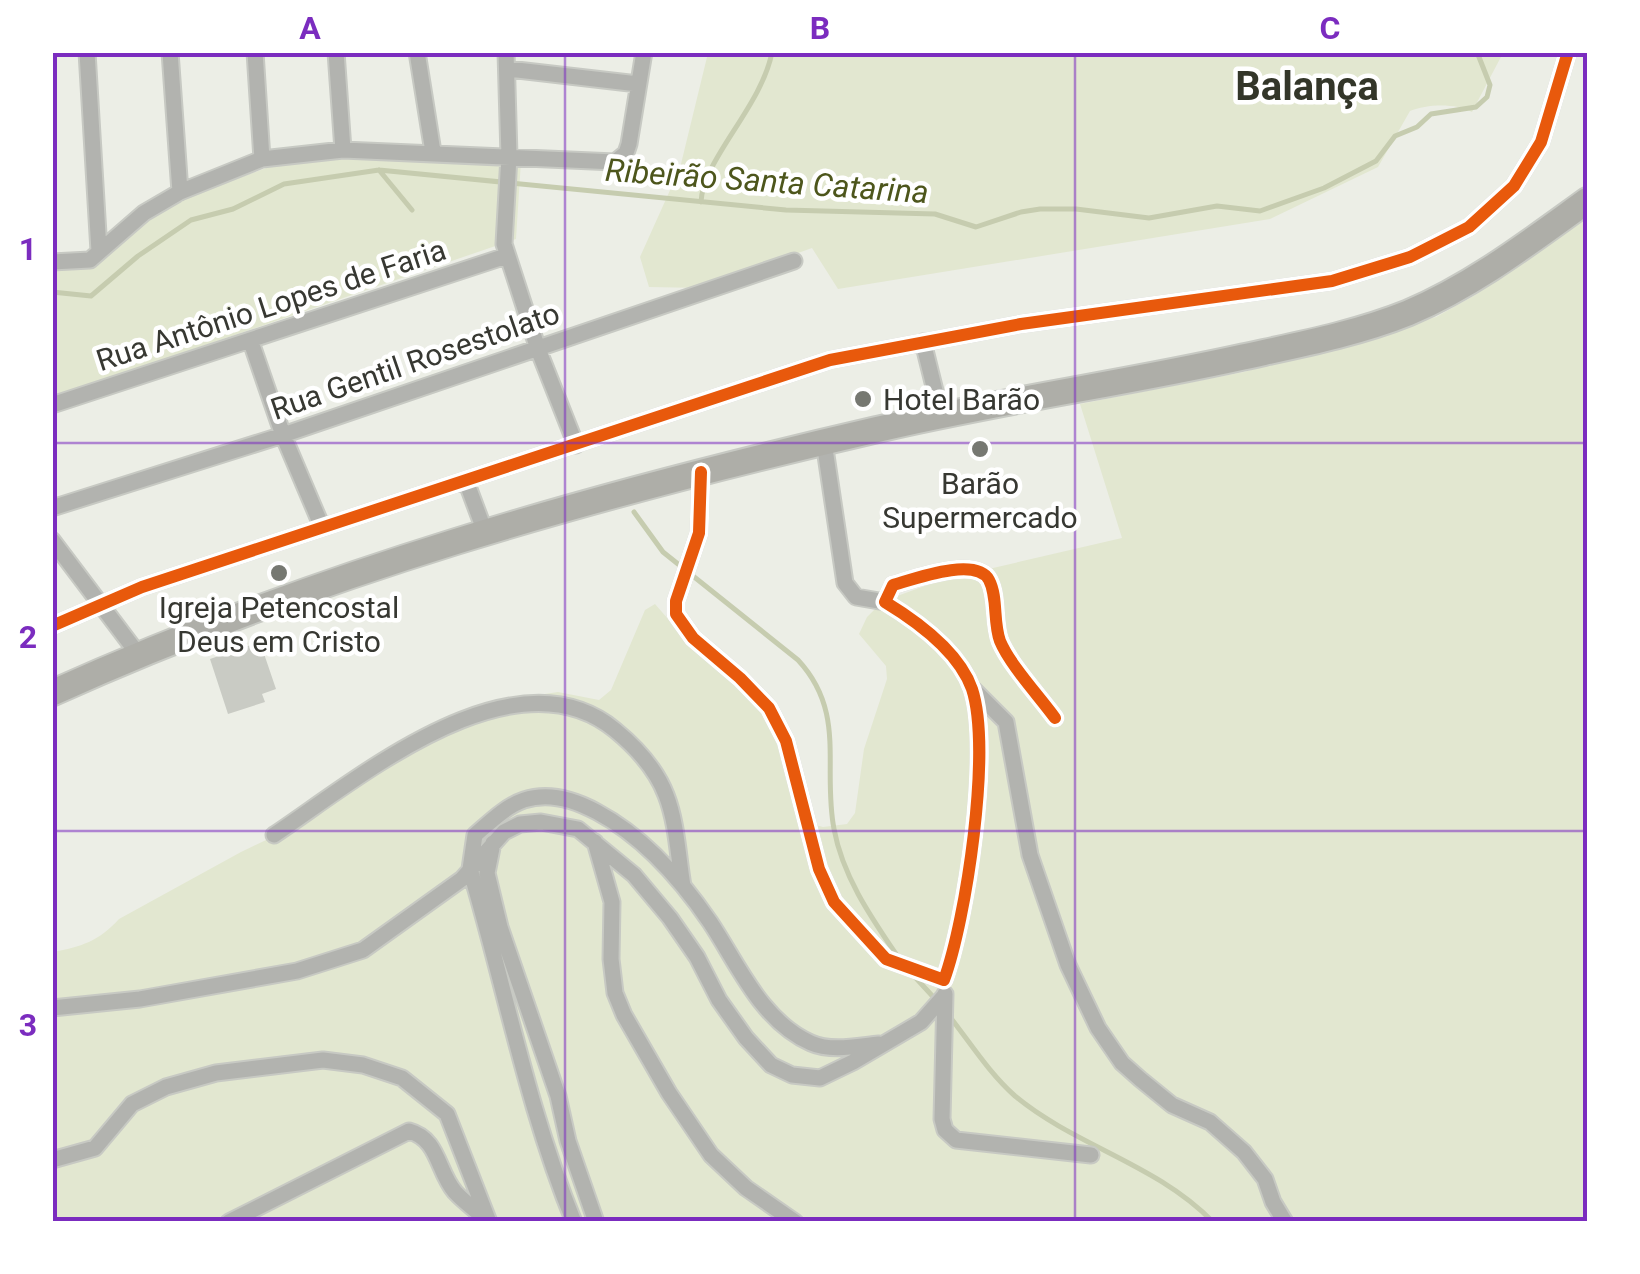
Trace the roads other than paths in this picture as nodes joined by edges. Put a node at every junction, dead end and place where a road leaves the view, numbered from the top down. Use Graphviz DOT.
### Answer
graph roads {
  1 [pos="88,52"];
  2 [pos="170,52"];
  3 [pos="256,52"];
  4 [pos="336,52"];
  5 [pos="417,52"];
  6 [pos="644,52"];
  7 [pos="1568,52"];
  8 [pos="507,61"];
  9 [pos="638,84"];
  10 [pos="343,150"];
  11 [pos="433,152"];
  12 [pos="509,156"];
  13 [pos="262,159"];
  14 [pos="180,192"];
  15 [pos="1588,200"];
  16 [pos="99,251"];
  17 [pos="506,256"];
  18 [pos="794,260"];
  19 [pos="52,262"];
  20 [pos="251,342"];
  21 [pos="923,342"];
  22 [pos="538,348"];
  23 [pos="52,406"];
  24 [pos="941,415"];
  25 [pos="283,435"];
  26 [pos="824,442"];
  27 [pos="576,446"];
  28 [pos="701,472"];
  29 [pos="466,481"];
  30 [pos="52,508"];
  31 [pos="322,528"];
  32 [pos="486,532"];
  33 [pos="52,540"];
  34 [pos="886,602"];
  35 [pos="100,604"];
  36 [pos="52,626"];
  37 [pos="138,654"];
  38 [pos="971,686"];
  39 [pos="52,693"];
  40 [pos="1055,718"];
  41 [pos="274,835"];
  42 [pos="595,842"];
  43 [pos="493,843"];
  44 [pos="470,869"];
  45 [pos="682,886"];
  46 [pos="944,988"];
  47 [pos="52,1008"];
  48 [pos="883,1044"];
  49 [pos="1091,1154"];
  50 [pos="52,1160"];
  51 [pos="230,1222"];
  52 [pos="574,1222"];
  53 [pos="596,1222"];
  54 [pos="796,1222"];
  55 [pos="1285,1222"];
  1 -- 16 [label="street"];
  2 -- 14 [label="street"];
  3 -- 13 [label="street"];
  4 -- 10 [label="street"];
  5 -- 11 [label="street"];
  6 -- 9 [label="street"];
  7 -- 21 [label="street"];
  8 -- 9 [label="street"];
  8 -- 12 [label="street"];
  9 -- 12 [label="street"];
  10 -- 11 [label="street"];
  10 -- 13 [label="street"];
  11 -- 12 [label="street"];
  12 -- 17 [label="street"];
  13 -- 14 [label="street"];
  14 -- 16 [label="street"];
  15 -- 24 [label="highway"];
  16 -- 19 [label="street"];
  17 -- 20 [label="street, Rua Antônio Lopes de Faria"];
  17 -- 22 [label="street"];
  18 -- 22 [label="street, Rua Gentil Rosestolato"];
  20 -- 23 [label="street, Rua Antônio Lopes de Faria"];
  20 -- 25 [label="street"];
  21 -- 24 [label="street"];
  21 -- 27 [label="street"];
  22 -- 25 [label="street, Rua Gentil Rosestolato"];
  22 -- 27 [label="street"];
  24 -- 26 [label="highway"];
  25 -- 30 [label="street, Rua Gentil Rosestolato"];
  25 -- 31 [label="street"];
  26 -- 28 [label="highway"];
  26 -- 34 [label="street"];
  27 -- 29 [label="street"];
  28 -- 32 [label="highway"];
  28 -- 46 [label="street"];
  29 -- 31 [label="street"];
  29 -- 32 [label="street"];
  31 -- 35 [label="street"];
  32 -- 37 [label="highway"];
  33 -- 35 [label="street"];
  34 -- 38 [label="street"];
  34 -- 40 [label="street"];
  35 -- 36 [label="street"];
  35 -- 37 [label="street"];
  37 -- 39 [label="highway"];
  38 -- 46 [label="street"];
  38 -- 55 [label="street"];
  41 -- 45 [label="street"];
  42 -- 43 [label="street"];
  42 -- 48 [label="street"];
  42 -- 54 [label="street"];
  43 -- 44 [label="street"];
  43 -- 53 [label="street"];
  44 -- 45 [label="street"];
  44 -- 47 [label="street"];
  44 -- 52 [label="street"];
  45 -- 48 [label="street"];
  46 -- 48 [label="street"];
  46 -- 49 [label="street"];
  50 -- 51 [label="street"];
}
